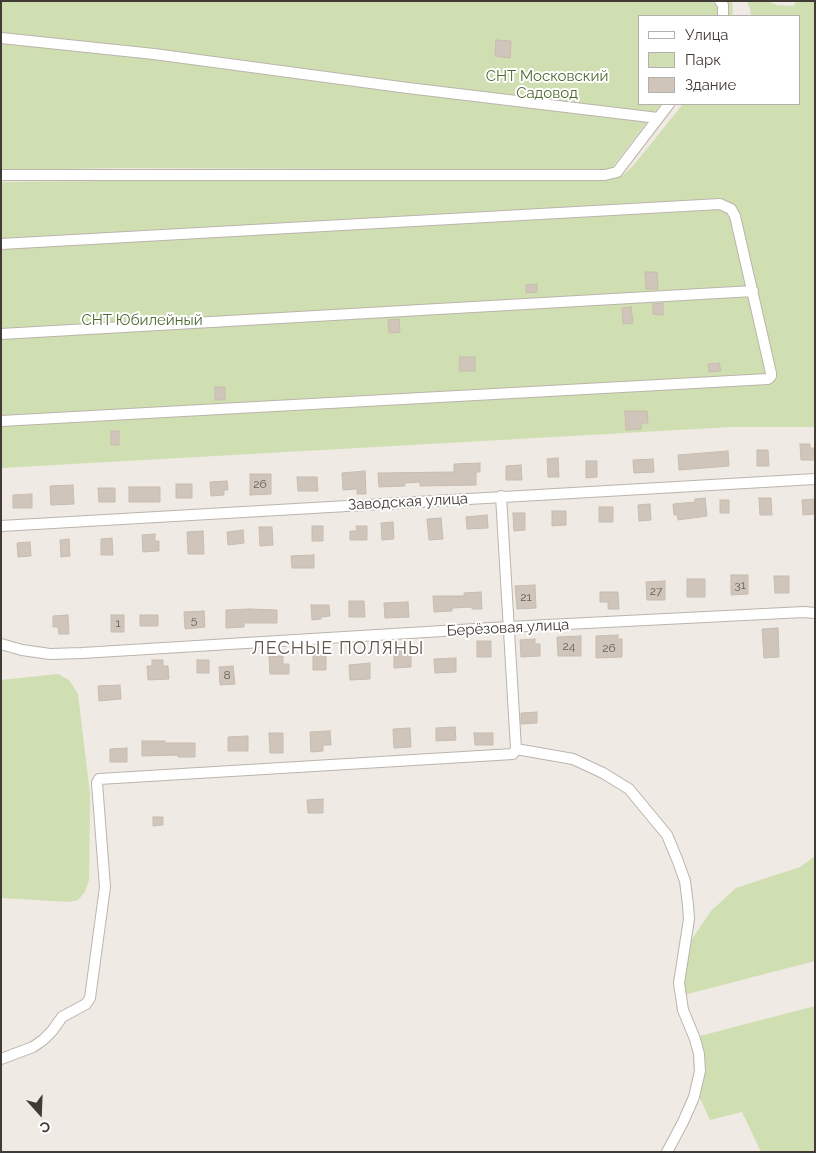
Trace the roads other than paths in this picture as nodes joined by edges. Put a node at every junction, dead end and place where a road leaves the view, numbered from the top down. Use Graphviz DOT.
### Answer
graph roads {
  1 [pos="720,1"];
  2 [pos="723,15"];
  3 [pos="1,38"];
  4 [pos="668,105"];
  5 [pos="658,118"];
  6 [pos="1,175"];
  7 [pos="1,244"];
  8 [pos="753,291"];
  9 [pos="1,334"];
  10 [pos="1,421"];
  11 [pos="815,479"];
  12 [pos="501,496"];
  13 [pos="1,526"];
  14 [pos="815,614"];
  15 [pos="508,627"];
  16 [pos="1,644"];
  17 [pos="516,750"];
  18 [pos="1,1059"];
  19 [pos="667,1152"];
  1 -- 2 [label="street"];
  3 -- 5 [label="street"];
  4 -- 5 [label="street"];
  5 -- 6 [label="street"];
  7 -- 8 [label="street"];
  8 -- 9 [label="street"];
  8 -- 10 [label="street"];
  11 -- 12 [label="street, Заводская улица"];
  12 -- 13 [label="street, Заводская улица"];
  12 -- 15 [label="street"];
  14 -- 15 [label="street, Берёзовая улица"];
  15 -- 16 [label="street, Берёзовая улица"];
  15 -- 17 [label="street"];
  17 -- 18 [label="street"];
  17 -- 19 [label="street"];
}
